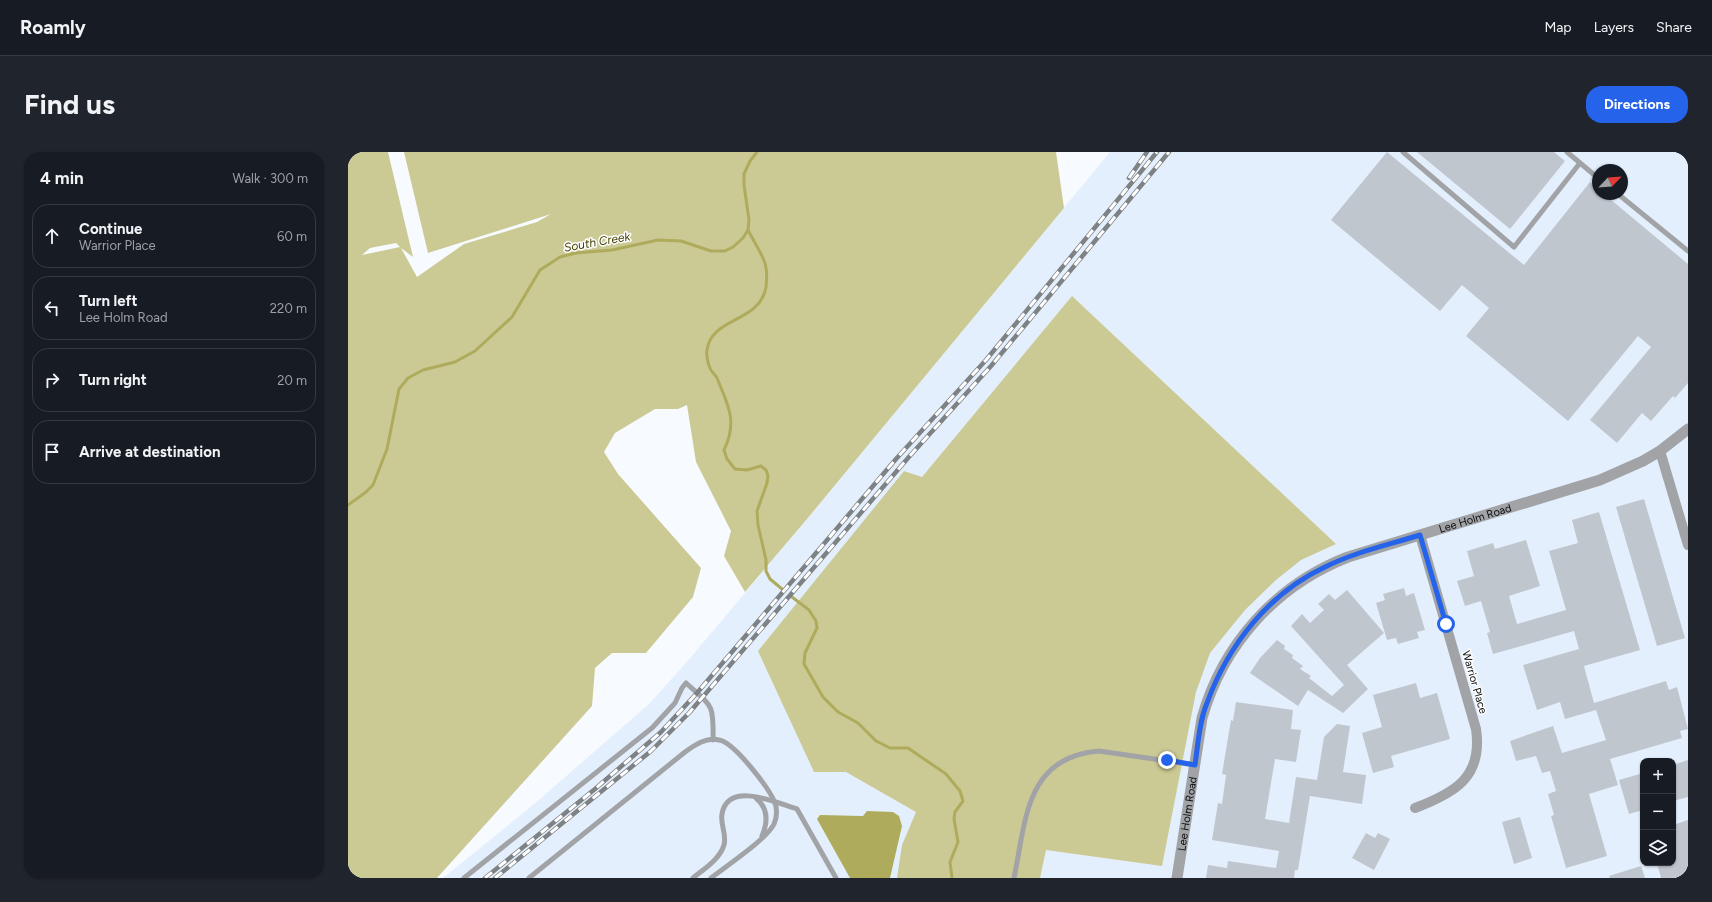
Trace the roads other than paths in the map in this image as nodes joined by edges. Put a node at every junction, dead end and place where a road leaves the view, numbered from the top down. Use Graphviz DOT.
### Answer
graph roads {
  1 [pos="1403,152"];
  2 [pos="1567,152"];
  3 [pos="1580,163"];
  4 [pos="1592,173"];
  5 [pos="1625,200"];
  6 [pos="1688,251"];
  7 [pos="1688,429"];
  8 [pos="1660,451"];
  9 [pos="1420,535"];
  10 [pos="1688,545"];
  11 [pos="713,740"];
  12 [pos="1195,765"];
  13 [pos="749,795"];
  14 [pos="775,803"];
  15 [pos="1415,808"];
  16 [pos="760,840"];
  17 [pos="464,878"];
  18 [pos="529,878"];
  19 [pos="693,878"];
  20 [pos="711,878"];
  21 [pos="836,878"];
  22 [pos="1014,878"];
  23 [pos="1177,878"];
  1 -- 3 [label="lane"];
  2 -- 3 [label="lane"];
  3 -- 4 [label="lane"];
  5 -- 6 [label="lane"];
  7 -- 8 [label="street, Lee Holm Road"];
  8 -- 9 [label="street, Lee Holm Road"];
  8 -- 10 [label="street"];
  9 -- 12 [label="street, Lee Holm Road"];
  9 -- 15 [label="street, Warrior Place"];
  11 -- 14 [label="lane"];
  11 -- 17 [label="lane"];
  11 -- 18 [label="lane"];
  12 -- 22 [label="lane"];
  12 -- 23 [label="street, Lee Holm Road"];
  13 -- 14 [label="lane"];
  13 -- 16 [label="lane"];
  13 -- 19 [label="lane"];
  14 -- 16 [label="lane"];
  14 -- 21 [label="lane"];
  16 -- 20 [label="lane"];
}
